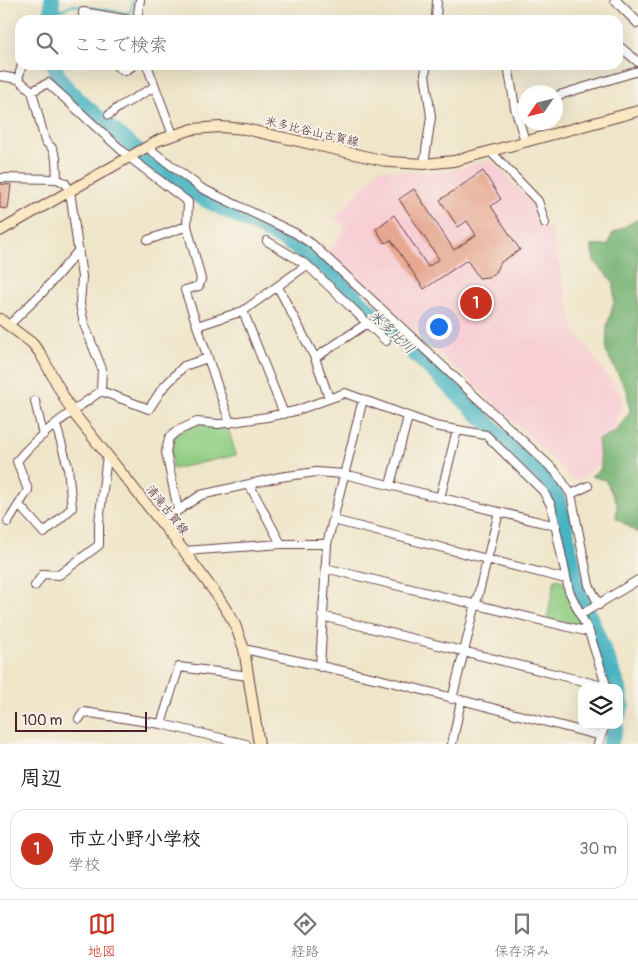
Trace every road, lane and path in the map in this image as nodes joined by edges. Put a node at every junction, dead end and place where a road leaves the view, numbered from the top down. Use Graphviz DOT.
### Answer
graph roads {
  1 [pos="140,0"];
  2 [pos="437,0"];
  3 [pos="615,0"];
  4 [pos="83,15"];
  5 [pos="101,15"];
  6 [pos="138,15"];
  7 [pos="436,15"];
  8 [pos="638,23"];
  9 [pos="623,49"];
  10 [pos="638,62"];
  11 [pos="21,70"];
  12 [pos="149,70"];
  13 [pos="426,70"];
  14 [pos="509,70"];
  15 [pos="638,71"];
  16 [pos="0,76"];
  17 [pos="18,79"];
  18 [pos="154,87"];
  19 [pos="32,91"];
  20 [pos="563,94"];
  21 [pos="518,107"];
  22 [pos="515,108"];
  23 [pos="638,110"];
  24 [pos="109,115"];
  25 [pos="173,135"];
  26 [pos="525,141"];
  27 [pos="147,146"];
  28 [pos="490,151"];
  29 [pos="131,156"];
  30 [pos="424,164"];
  31 [pos="0,178"];
  32 [pos="57,179"];
  33 [pos="70,191"];
  34 [pos="545,223"];
  35 [pos="187,226"];
  36 [pos="0,231"];
  37 [pos="148,240"];
  38 [pos="267,240"];
  39 [pos="79,250"];
  40 [pos="307,265"];
  41 [pos="278,286"];
  42 [pos="243,311"];
  43 [pos="4,322"];
  44 [pos="366,324"];
  45 [pos="197,326"];
  46 [pos="386,341"];
  47 [pos="208,358"];
  48 [pos="315,358"];
  49 [pos="101,391"];
  50 [pos="329,398"];
  51 [pos="363,399"];
  52 [pos="34,401"];
  53 [pos="72,410"];
  54 [pos="284,414"];
  55 [pos="408,417"];
  56 [pos="230,423"];
  57 [pos="56,425"];
  58 [pos="457,430"];
  59 [pos="43,435"];
  60 [pos="107,456"];
  61 [pos="344,474"];
  62 [pos="249,484"];
  63 [pos="390,485"];
  64 [pos="588,486"];
  65 [pos="571,494"];
  66 [pos="440,498"];
  67 [pos="19,505"];
  68 [pos="178,510"];
  69 [pos="499,512"];
  70 [pos="332,520"];
  71 [pos="8,522"];
  72 [pos="161,522"];
  73 [pos="556,526"];
  74 [pos="281,544"];
  75 [pos="327,544"];
  76 [pos="184,551"];
  77 [pos="487,559"];
  78 [pos="325,568"];
  79 [pos="566,579"];
  80 [pos="638,580"];
  81 [pos="35,586"];
  82 [pos="599,605"];
  83 [pos="475,606"];
  84 [pos="580,615"];
  85 [pos="322,616"];
  86 [pos="589,632"];
  87 [pos="244,649"];
  88 [pos="464,652"];
  89 [pos="320,667"];
  90 [pos="249,676"];
  91 [pos="591,684"];
  92 [pos="606,684"];
  93 [pos="452,699"];
  94 [pos="461,701"];
  95 [pos="79,719"];
  96 [pos="161,724"];
  97 [pos="604,729"];
  98 [pos="601,736"];
  99 [pos="246,744"];
  100 [pos="259,744"];
  101 [pos="452,744"];
  102 [pos="598,744"];
  1 -- 6 [label="street"];
  2 -- 7 [label="street"];
  3 -- 8 [label="street"];
  4 -- 5 [label="street"];
  9 -- 10 [label="street"];
  11 -- 17 [label="street"];
  12 -- 18 [label="street"];
  13 -- 30 [label="street"];
  14 -- 22 [label="street"];
  15 -- 20 [label="street"];
  16 -- 17 [label="street"];
  17 -- 19 [label="street"];
  18 -- 24 [label="street"];
  18 -- 25 [label="street"];
  19 -- 29 [label="street"];
  19 -- 32 [label="street"];
  21 -- 22 [label="street"];
  22 -- 26 [label="street"];
  23 -- 26 [label="main road, 米多比谷山古賀線"];
  25 -- 27 [label="main road, 米多比谷山古賀線"];
  25 -- 30 [label="main road, 米多比谷山古賀線"];
  26 -- 28 [label="main road, 米多比谷山古賀線"];
  27 -- 29 [label="main road, 米多比谷山古賀線"];
  27 -- 65 [label="street"];
  28 -- 30 [label="main road, 米多比谷山古賀線"];
  28 -- 34 [label="street"];
  29 -- 33 [label="main road, 米多比谷山古賀線"];
  29 -- 35 [label="street"];
  31 -- 32 [label="street"];
  32 -- 33 [label="street"];
  33 -- 36 [label="main road, 米多比谷山古賀線"];
  33 -- 39 [label="street"];
  35 -- 37 [label="street"];
  35 -- 45 [label="street"];
  38 -- 40 [label="street"];
  39 -- 43 [label="street"];
  39 -- 49 [label="street"];
  40 -- 41 [label="street"];
  40 -- 44 [label="street"];
  41 -- 42 [label="street"];
  41 -- 48 [label="street"];
  42 -- 45 [label="street"];
  42 -- 54 [label="street"];
  43 -- 53 [label="main road, 清滝古賀線"];
  44 -- 46 [label="street"];
  44 -- 48 [label="street"];
  45 -- 47 [label="street"];
  47 -- 49 [label="street"];
  47 -- 56 [label="street"];
  48 -- 50 [label="street"];
  49 -- 53 [label="street"];
  50 -- 51 [label="street"];
  50 -- 54 [label="street"];
  51 -- 55 [label="street"];
  51 -- 61 [label="street"];
  52 -- 59 [label="street"];
  53 -- 57 [label="street"];
  53 -- 60 [label="main road, 清滝古賀線"];
  54 -- 56 [label="street"];
  55 -- 58 [label="street"];
  55 -- 63 [label="street"];
  56 -- 68 [label="street"];
  57 -- 59 [label="street"];
  57 -- 67 [label="street"];
  58 -- 66 [label="street"];
  58 -- 73 [label="street"];
  59 -- 67 [label="street"];
  60 -- 72 [label="main road, 清滝古賀線"];
  60 -- 81 [label="street"];
  61 -- 62 [label="street"];
  61 -- 63 [label="street"];
  61 -- 70 [label="street"];
  62 -- 68 [label="street"];
  62 -- 74 [label="street"];
  63 -- 66 [label="street"];
  64 -- 65 [label="street"];
  65 -- 82 [label="street"];
  66 -- 69 [label="street"];
  67 -- 71 [label="street"];
  68 -- 72 [label="street"];
  69 -- 73 [label="street"];
  69 -- 77 [label="street"];
  70 -- 75 [label="street"];
  70 -- 77 [label="street"];
  72 -- 76 [label="main road, 清滝古賀線"];
  73 -- 79 [label="street"];
  74 -- 75 [label="street"];
  74 -- 76 [label="street"];
  75 -- 78 [label="street"];
  76 -- 87 [label="main road, 清滝古賀線"];
  77 -- 79 [label="street"];
  77 -- 83 [label="street"];
  78 -- 83 [label="street"];
  78 -- 85 [label="street"];
  79 -- 84 [label="street"];
  80 -- 82 [label="street"];
  82 -- 84 [label="street"];
  83 -- 86 [label="street"];
  83 -- 88 [label="street"];
  84 -- 86 [label="street"];
  85 -- 88 [label="street"];
  85 -- 89 [label="street"];
  86 -- 92 [label="street"];
  87 -- 89 [label="street"];
  87 -- 90 [label="main road, 清滝古賀線"];
  88 -- 91 [label="street"];
  88 -- 93 [label="street"];
  89 -- 93 [label="street"];
  90 -- 96 [label="street"];
  90 -- 100 [label="main road, 清滝古賀線"];
  93 -- 94 [label="street"];
  94 -- 98 [label="street"];
  94 -- 101 [label="street"];
  95 -- 96 [label="street"];
  96 -- 99 [label="street"];
  97 -- 98 [label="street"];
  98 -- 102 [label="street"];
}
